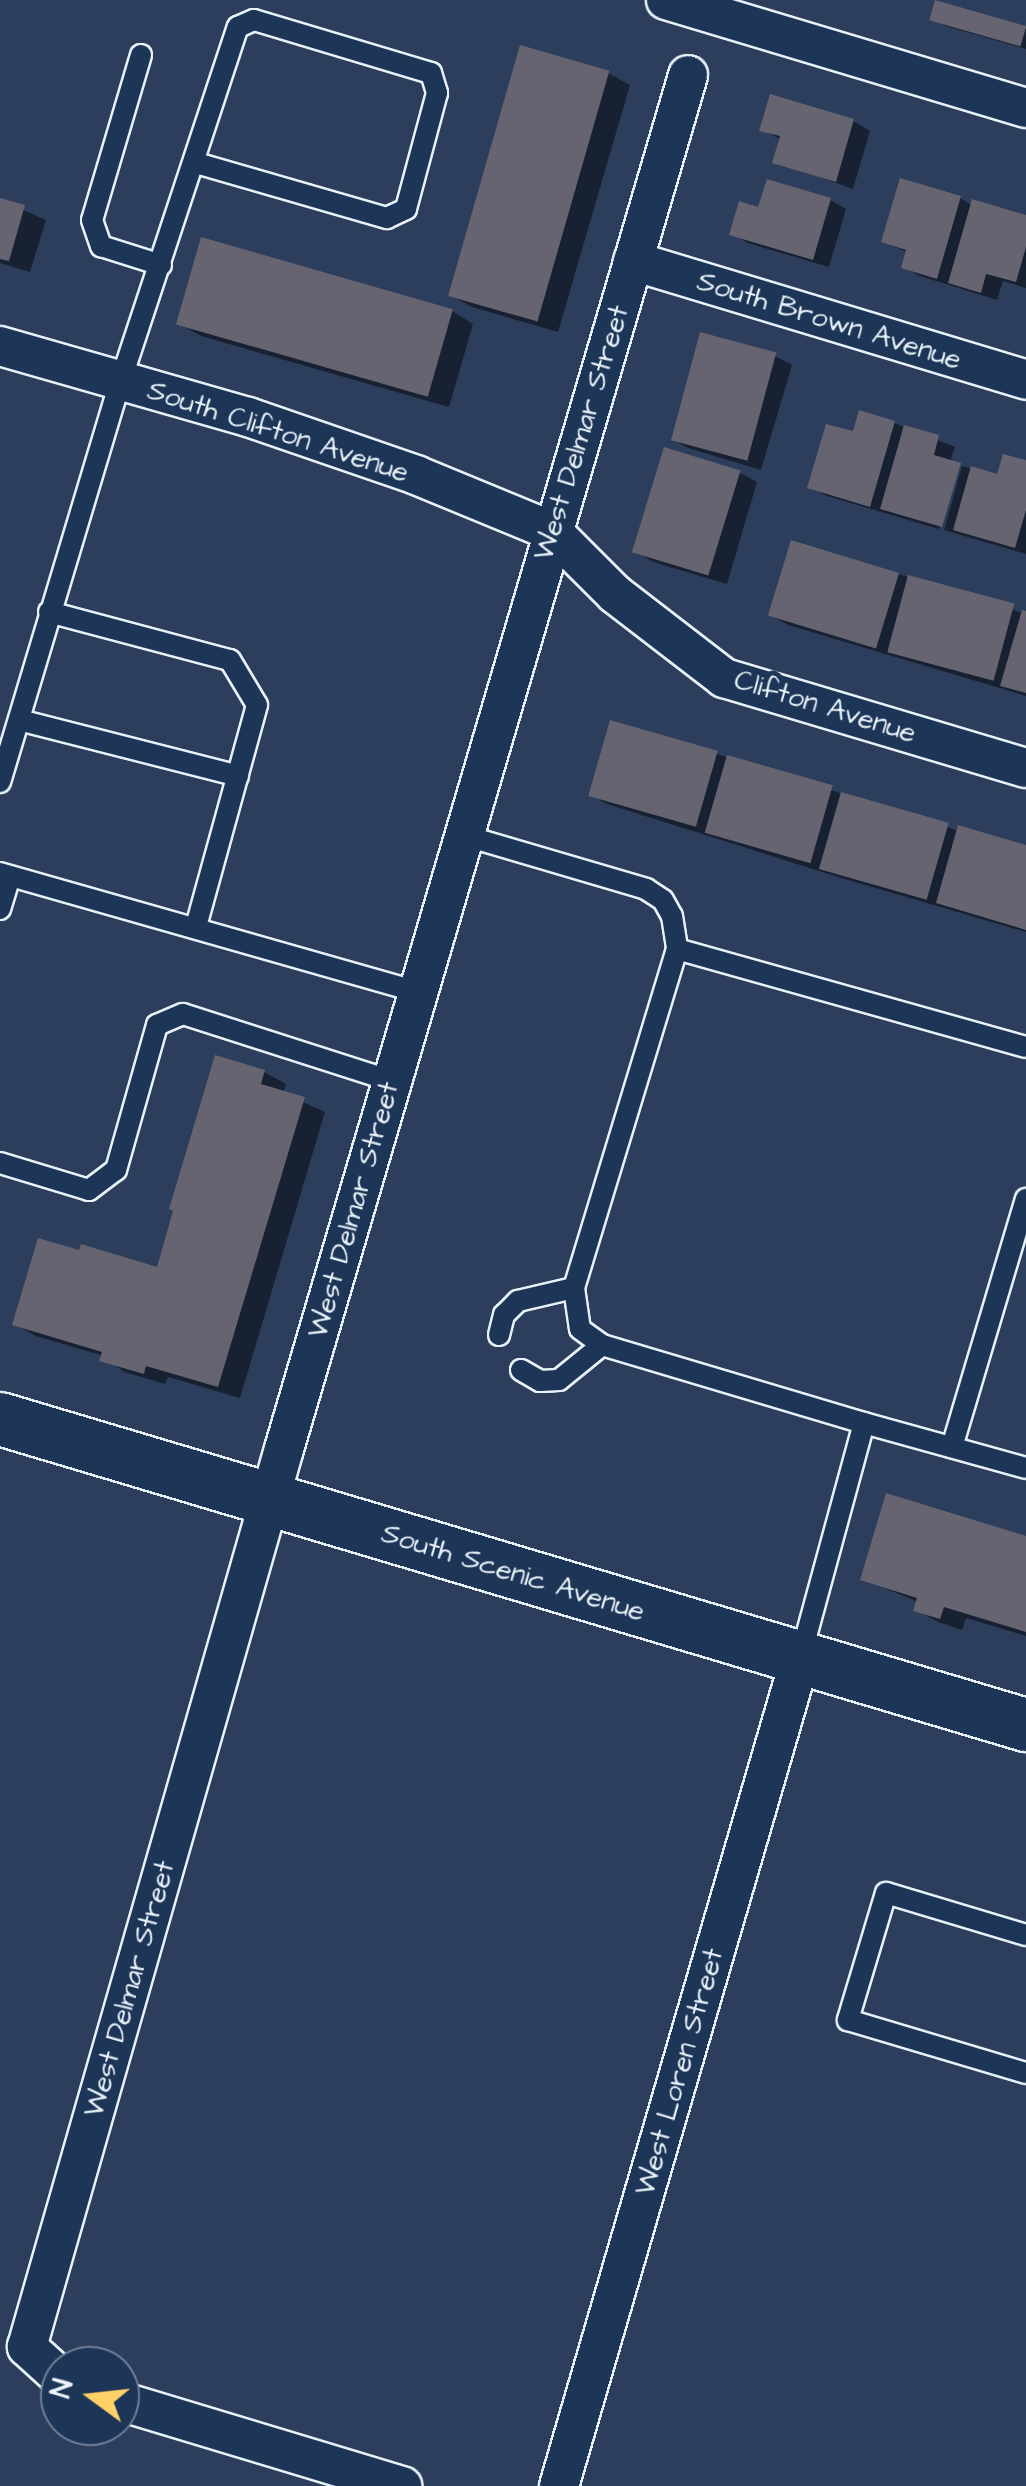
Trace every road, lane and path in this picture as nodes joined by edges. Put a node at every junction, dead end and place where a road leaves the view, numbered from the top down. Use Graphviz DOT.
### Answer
graph roads {
  1 [pos="666,0"];
  2 [pos="746,11"];
  3 [pos="141,55"];
  4 [pos="688,75"];
  5 [pos="1026,108"];
  6 [pos="197,163"];
  7 [pos="633,261"];
  8 [pos="161,266"];
  9 [pos="0,346"];
  10 [pos="1026,380"];
  11 [pos="120,383"];
  12 [pos="552,532"];
  13 [pos="49,612"];
  14 [pos="19,720"];
  15 [pos="1026,768"];
  16 [pos="238,776"];
  17 [pos="0,782"];
  18 [pos="463,836"];
  19 [pos="5,875"];
  20 [pos="0,910"];
  21 [pos="196,927"];
  22 [pos="676,949"];
  23 [pos="418,992"];
  24 [pos="1026,1047"];
  25 [pos="392,1081"];
  26 [pos="0,1163"];
  27 [pos="1026,1199"];
  28 [pos="574,1288"];
  29 [pos="500,1335"];
  30 [pos="602,1345"];
  31 [pos="521,1370"];
  32 [pos="0,1419"];
  33 [pos="864,1424"];
  34 [pos="952,1447"];
  35 [pos="1026,1468"];
  36 [pos="269,1500"];
  37 [pos="800,1659"];
  38 [pos="1026,1725"];
  39 [pos="1026,1935"];
  40 [pos="1026,2073"];
  41 [pos="40,2359"];
  42 [pos="140,2407"];
  43 [pos="402,2486"];
  44 [pos="559,2486"];
  1 -- 2 [label="street"];
  2 -- 5 [label="street"];
  3 -- 8 [label="lane"];
  4 -- 7 [label="street, West Delmar Street"];
  6 -- 6 [label="lane"];
  6 -- 8 [label="lane"];
  7 -- 10 [label="street, South Brown Avenue"];
  7 -- 12 [label="street, West Delmar Street"];
  8 -- 11 [label="lane"];
  9 -- 11 [label="street, South Clifton Avenue"];
  11 -- 12 [label="street, South Clifton Avenue"];
  11 -- 13 [label="lane"];
  12 -- 15 [label="street, Clifton Avenue"];
  12 -- 18 [label="street, West Delmar Street"];
  13 -- 14 [label="lane"];
  13 -- 16 [label="lane"];
  14 -- 16 [label="lane"];
  14 -- 17 [label="lane"];
  16 -- 21 [label="lane"];
  18 -- 22 [label="lane"];
  18 -- 23 [label="street, West Delmar Street"];
  19 -- 20 [label="lane"];
  19 -- 21 [label="lane"];
  21 -- 23 [label="lane"];
  22 -- 24 [label="lane"];
  22 -- 28 [label="lane"];
  23 -- 25 [label="street, West Delmar Street"];
  25 -- 26 [label="lane"];
  25 -- 36 [label="street, West Delmar Street"];
  27 -- 34 [label="lane"];
  28 -- 29 [label="lane"];
  28 -- 30 [label="lane"];
  30 -- 31 [label="lane"];
  30 -- 33 [label="lane"];
  32 -- 36 [label="main road, South Scenic Avenue"];
  33 -- 34 [label="lane"];
  33 -- 37 [label="lane"];
  34 -- 35 [label="lane"];
  36 -- 37 [label="main road, South Scenic Avenue"];
  36 -- 41 [label="street, West Delmar Street"];
  37 -- 38 [label="main road, South Scenic Avenue"];
  37 -- 44 [label="street, West Loren Street"];
  39 -- 40 [label="lane"];
  42 -- 43 [label="street"];
}
